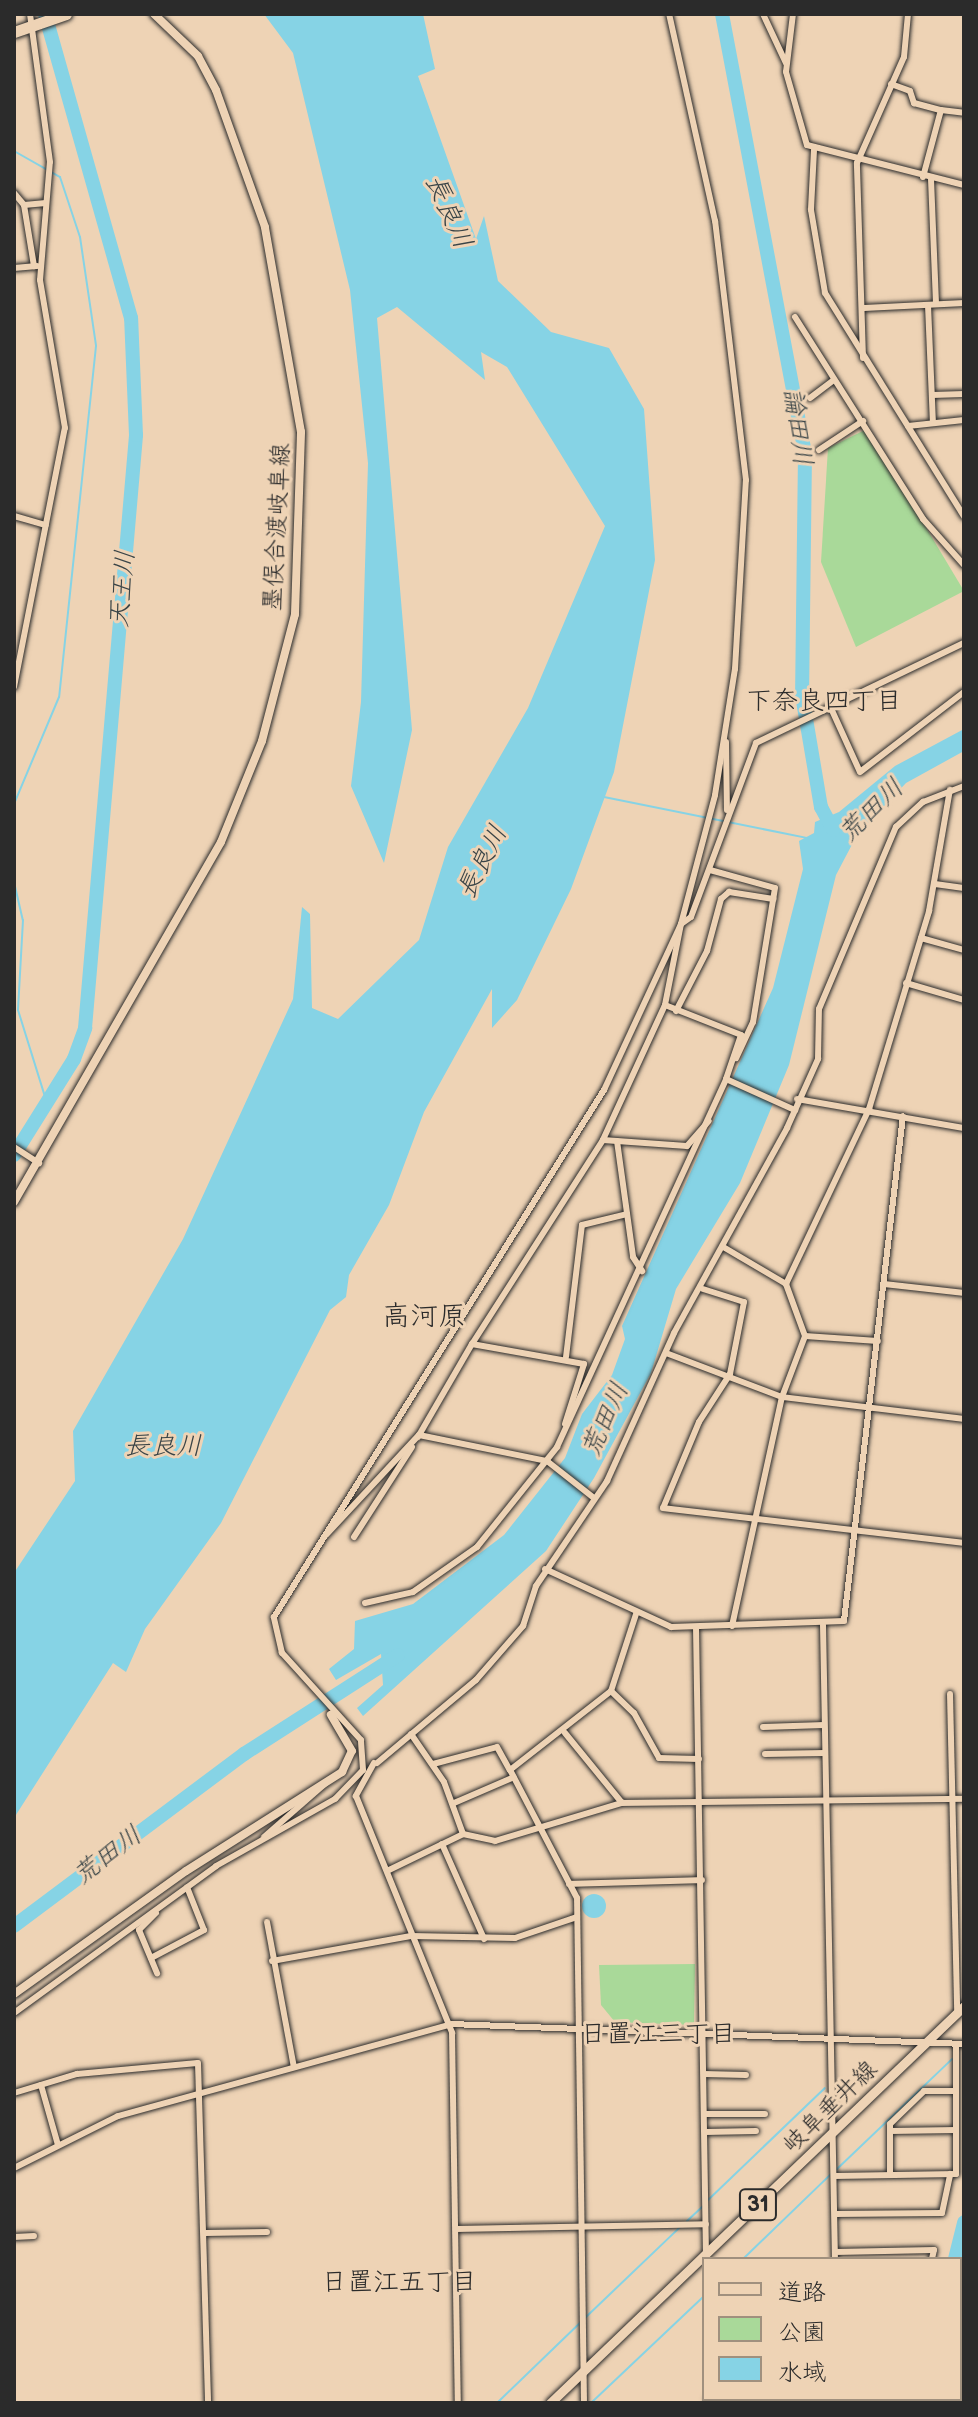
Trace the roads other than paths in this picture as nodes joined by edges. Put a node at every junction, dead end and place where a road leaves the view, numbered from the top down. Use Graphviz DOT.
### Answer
graph roads {
  1 [pos="154,14"];
  2 [pos="669,14"];
  3 [pos="763,14"];
  4 [pos="793,14"];
  5 [pos="908,14"];
  6 [pos="62,16"];
  7 [pos="34,21"];
  8 [pos="14,32"];
  9 [pos="786,63"];
  10 [pos="891,84"];
  11 [pos="941,110"];
  12 [pos="964,113"];
  13 [pos="814,150"];
  14 [pos="857,163"];
  15 [pos="927,178"];
  16 [pos="964,185"];
  17 [pos="14,193"];
  18 [pos="46,203"];
  19 [pos="24,205"];
  20 [pos="37,266"];
  21 [pos="14,268"];
  22 [pos="964,303"];
  23 [pos="932,304"];
  24 [pos="864,308"];
  25 [pos="795,317"];
  26 [pos="863,358"];
  27 [pos="834,380"];
  28 [pos="964,394"];
  29 [pos="932,395"];
  30 [pos="810,398"];
  31 [pos="964,420"];
  32 [pos="863,421"];
  33 [pos="933,422"];
  34 [pos="908,426"];
  35 [pos="819,450"];
  36 [pos="14,516"];
  37 [pos="964,516"];
  38 [pos="46,525"];
  39 [pos="964,565"];
  40 [pos="964,643"];
  41 [pos="14,666"];
  42 [pos="14,685"];
  43 [pos="964,692"];
  44 [pos="830,706"];
  45 [pos="725,739"];
  46 [pos="964,786"];
  47 [pos="950,790"];
  48 [pos="727,811"];
  49 [pos="710,870"];
  50 [pos="935,884"];
  51 [pos="964,888"];
  52 [pos="773,899"];
  53 [pos="681,924"];
  54 [pos="921,938"];
  55 [pos="964,950"];
  56 [pos="906,983"];
  57 [pos="964,1000"];
  58 [pos="665,1005"];
  59 [pos="676,1011"];
  60 [pos="733,1065"];
  61 [pos="728,1080"];
  62 [pos="797,1099"];
  63 [pos="792,1108"];
  64 [pos="869,1109"];
  65 [pos="903,1116"];
  66 [pos="709,1121"];
  67 [pos="964,1128"];
  68 [pos="603,1140"];
  69 [pos="617,1141"];
  70 [pos="14,1147"];
  71 [pos="39,1163"];
  72 [pos="14,1202"];
  73 [pos="627,1214"];
  74 [pos="725,1248"];
  75 [pos="642,1271"];
  76 [pos="786,1284"];
  77 [pos="884,1284"];
  78 [pos="703,1289"];
  79 [pos="964,1293"];
  80 [pos="805,1336"];
  81 [pos="878,1341"];
  82 [pos="472,1344"];
  83 [pos="666,1353"];
  84 [pos="566,1357"];
  85 [pos="730,1374"];
  86 [pos="782,1397"];
  87 [pos="870,1407"];
  88 [pos="964,1419"];
  89 [pos="565,1430"];
  90 [pos="419,1435"];
  91 [pos="548,1463"];
  92 [pos="592,1497"];
  93 [pos="756,1518"];
  94 [pos="857,1531"];
  95 [pos="324,1537"];
  96 [pos="354,1537"];
  97 [pos="964,1543"];
  98 [pos="545,1569"];
  99 [pos="365,1603"];
  100 [pos="636,1614"];
  101 [pos="823,1625"];
  102 [pos="732,1626"];
  103 [pos="696,1627"];
  104 [pos="611,1691"];
  105 [pos="950,1694"];
  106 [pos="331,1715"];
  107 [pos="824,1725"];
  108 [pos="763,1727"];
  109 [pos="565,1733"];
  110 [pos="411,1734"];
  111 [pos="825,1753"];
  112 [pos="765,1754"];
  113 [pos="699,1759"];
  114 [pos="366,1761"];
  115 [pos="377,1763"];
  116 [pos="433,1764"];
  117 [pos="512,1773"];
  118 [pos="327,1782"];
  119 [pos="952,1799"];
  120 [pos="964,1799"];
  121 [pos="826,1800"];
  122 [pos="700,1802"];
  123 [pos="454,1803"];
  124 [pos="622,1803"];
  125 [pos="541,1828"];
  126 [pos="463,1834"];
  127 [pos="952,1834"];
  128 [pos="964,1834"];
  129 [pos="259,1842"];
  130 [pos="442,1844"];
  131 [pos="389,1870"];
  132 [pos="702,1880"];
  133 [pos="569,1884"];
  134 [pos="187,1887"];
  135 [pos="157,1909"];
  136 [pos="577,1917"];
  137 [pos="267,1922"];
  138 [pos="419,1938"];
  139 [pos="484,1939"];
  140 [pos="151,1958"];
  141 [pos="272,1961"];
  142 [pos="157,1973"];
  143 [pos="14,1994"];
  144 [pos="961,2009"];
  145 [pos="14,2013"];
  146 [pos="451,2024"];
  147 [pos="578,2028"];
  148 [pos="703,2034"];
  149 [pos="831,2040"];
  150 [pos="956,2044"];
  151 [pos="964,2044"];
  152 [pos="924,2046"];
  153 [pos="294,2067"];
  154 [pos="704,2074"];
  155 [pos="746,2075"];
  156 [pos="41,2085"];
  157 [pos="956,2091"];
  158 [pos="14,2093"];
  159 [pos="202,2093"];
  160 [pos="705,2114"];
  161 [pos="765,2114"];
  162 [pos="956,2130"];
  163 [pos="756,2131"];
  164 [pos="890,2131"];
  165 [pos="705,2132"];
  166 [pos="832,2134"];
  167 [pos="58,2145"];
  168 [pos="14,2168"];
  169 [pos="950,2174"];
  170 [pos="890,2175"];
  171 [pos="834,2176"];
  172 [pos="835,2214"];
  173 [pos="706,2224"];
  174 [pos="581,2227"];
  175 [pos="456,2229"];
  176 [pos="267,2232"];
  177 [pos="205,2233"];
  178 [pos="34,2236"];
  179 [pos="14,2237"];
  180 [pos="835,2256"];
  181 [pos="706,2257"];
  182 [pos="932,2257"];
  183 [pos="702,2261"];
  184 [pos="582,2372"];
  185 [pos="208,2403"];
  186 [pos="458,2403"];
  187 [pos="550,2403"];
  188 [pos="584,2403"];
  1 -- 71 [label="main road, 墨俣合渡岐阜線"];
  2 -- 45 [label="street"];
  3 -- 9 [label="street"];
  4 -- 9 [label="street"];
  5 -- 10 [label="street"];
  6 -- 7 [label="highway"];
  7 -- 8 [label="highway"];
  7 -- 18 [label="street"];
  9 -- 13 [label="street"];
  10 -- 11 [label="street"];
  10 -- 14 [label="street"];
  11 -- 12 [label="street"];
  11 -- 15 [label="street"];
  13 -- 14 [label="street"];
  13 -- 26 [label="street"];
  14 -- 15 [label="street"];
  14 -- 24 [label="street"];
  15 -- 16 [label="street"];
  15 -- 23 [label="street"];
  17 -- 19 [label="street"];
  18 -- 19 [label="street"];
  18 -- 20 [label="street"];
  19 -- 20 [label="street"];
  20 -- 21 [label="street"];
  20 -- 38 [label="street"];
  22 -- 23 [label="street"];
  23 -- 24 [label="street"];
  23 -- 29 [label="street"];
  24 -- 26 [label="street"];
  25 -- 27 [label="street"];
  26 -- 34 [label="street"];
  27 -- 30 [label="street"];
  27 -- 32 [label="street"];
  28 -- 29 [label="street"];
  29 -- 33 [label="street"];
  31 -- 33 [label="street"];
  32 -- 35 [label="street"];
  32 -- 39 [label="street"];
  33 -- 34 [label="street"];
  34 -- 37 [label="street"];
  36 -- 38 [label="street"];
  38 -- 42 [label="street"];
  40 -- 44 [label="street"];
  41 -- 42 [label="street"];
  43 -- 44 [label="street"];
  44 -- 48 [label="street"];
  45 -- 48 [label="street"];
  45 -- 53 [label="street"];
  46 -- 47 [label="street"];
  47 -- 50 [label="street"];
  47 -- 62 [label="street"];
  48 -- 49 [label="street"];
  49 -- 52 [label="street"];
  49 -- 53 [label="street"];
  50 -- 51 [label="street"];
  50 -- 54 [label="street"];
  52 -- 59 [label="street"];
  52 -- 60 [label="street"];
  53 -- 58 [label="street"];
  53 -- 95 [label="street"];
  54 -- 55 [label="street"];
  54 -- 56 [label="street"];
  56 -- 57 [label="street"];
  56 -- 64 [label="street"];
  58 -- 59 [label="street"];
  58 -- 68 [label="street"];
  59 -- 60 [label="street"];
  60 -- 61 [label="street"];
  61 -- 63 [label="street"];
  61 -- 66 [label="street"];
  62 -- 63 [label="street"];
  62 -- 64 [label="street"];
  63 -- 74 [label="street"];
  64 -- 65 [label="street"];
  64 -- 76 [label="street"];
  65 -- 67 [label="street"];
  65 -- 77 [label="street"];
  66 -- 69 [label="street"];
  66 -- 75 [label="street"];
  68 -- 69 [label="street"];
  68 -- 82 [label="street"];
  69 -- 73 [label="street"];
  70 -- 71 [label="street"];
  71 -- 72 [label="main road, 墨俣合渡岐阜線"];
  73 -- 75 [label="street"];
  73 -- 84 [label="street"];
  74 -- 76 [label="street"];
  74 -- 78 [label="street"];
  75 -- 89 [label="street"];
  76 -- 80 [label="street"];
  77 -- 79 [label="street"];
  77 -- 81 [label="street"];
  78 -- 83 [label="street"];
  78 -- 85 [label="street"];
  80 -- 81 [label="street"];
  80 -- 86 [label="street"];
  81 -- 87 [label="street"];
  82 -- 84 [label="street"];
  82 -- 90 [label="street"];
  83 -- 85 [label="street"];
  83 -- 92 [label="street"];
  84 -- 89 [label="street"];
  85 -- 86 [label="street"];
  85 -- 93 [label="street"];
  86 -- 87 [label="street"];
  86 -- 93 [label="street"];
  87 -- 88 [label="street"];
  87 -- 94 [label="street"];
  89 -- 91 [label="street"];
  90 -- 91 [label="street"];
  90 -- 95 [label="street"];
  90 -- 96 [label="street"];
  91 -- 92 [label="street"];
  91 -- 99 [label="street"];
  92 -- 98 [label="street"];
  93 -- 94 [label="street"];
  93 -- 102 [label="street"];
  94 -- 97 [label="street"];
  94 -- 101 [label="street"];
  95 -- 106 [label="street"];
  98 -- 100 [label="street"];
  98 -- 110 [label="street"];
  100 -- 103 [label="street"];
  100 -- 104 [label="street"];
  101 -- 102 [label="street"];
  101 -- 107 [label="street"];
  102 -- 103 [label="street"];
  103 -- 113 [label="street"];
  104 -- 109 [label="street"];
  104 -- 113 [label="street"];
  105 -- 119 [label="street"];
  106 -- 114 [label="street"];
  106 -- 118 [label="main road"];
  107 -- 108 [label="street"];
  107 -- 111 [label="street"];
  109 -- 117 [label="street"];
  109 -- 124 [label="street"];
  110 -- 115 [label="street"];
  110 -- 116 [label="street"];
  111 -- 112 [label="street"];
  111 -- 121 [label="street"];
  113 -- 122 [label="street"];
  114 -- 115 [label="street"];
  114 -- 129 [label="street"];
  115 -- 131 [label="street"];
  116 -- 117 [label="street"];
  116 -- 123 [label="street"];
  117 -- 123 [label="street"];
  117 -- 125 [label="street"];
  118 -- 129 [label="street"];
  118 -- 143 [label="main road"];
  119 -- 120 [label="street"];
  119 -- 121 [label="street"];
  119 -- 127 [label="street"];
  121 -- 122 [label="street"];
  121 -- 149 [label="street"];
  122 -- 124 [label="street"];
  122 -- 132 [label="street"];
  123 -- 126 [label="street"];
  124 -- 125 [label="street"];
  125 -- 126 [label="street"];
  125 -- 133 [label="street"];
  126 -- 130 [label="street"];
  127 -- 128 [label="street"];
  127 -- 144 [label="street"];
  129 -- 134 [label="street"];
  130 -- 131 [label="street"];
  130 -- 139 [label="street"];
  131 -- 138 [label="street"];
  132 -- 133 [label="street"];
  132 -- 148 [label="street"];
  133 -- 136 [label="street"];
  134 -- 135 [label="street"];
  134 -- 140 [label="street"];
  135 -- 140 [label="street"];
  135 -- 145 [label="street"];
  136 -- 139 [label="street"];
  136 -- 147 [label="street"];
  137 -- 141 [label="street"];
  138 -- 139 [label="street"];
  138 -- 141 [label="street"];
  138 -- 146 [label="street"];
  140 -- 142 [label="street"];
  141 -- 153 [label="street"];
  144 -- 152 [label="main road, 岐阜垂井線 / 31"];
  146 -- 147 [label="street"];
  146 -- 153 [label="street"];
  146 -- 175 [label="street"];
  147 -- 148 [label="street"];
  147 -- 174 [label="street"];
  148 -- 149 [label="street"];
  148 -- 154 [label="street"];
  149 -- 152 [label="street"];
  149 -- 166 [label="street"];
  150 -- 151 [label="street"];
  150 -- 152 [label="street"];
  150 -- 157 [label="street"];
  152 -- 166 [label="main road, 岐阜垂井線 / 31"];
  153 -- 159 [label="street"];
  154 -- 155 [label="street"];
  154 -- 160 [label="street"];
  156 -- 158 [label="street"];
  156 -- 159 [label="street"];
  156 -- 167 [label="street"];
  157 -- 162 [label="street"];
  157 -- 164 [label="street"];
  159 -- 167 [label="street"];
  159 -- 177 [label="street"];
  160 -- 161 [label="street"];
  160 -- 165 [label="street"];
  162 -- 164 [label="street"];
  162 -- 169 [label="street"];
  163 -- 165 [label="street"];
  164 -- 170 [label="street"];
  165 -- 173 [label="street"];
  166 -- 171 [label="street"];
  166 -- 181 [label="main road, 岐阜垂井線 / 31"];
  167 -- 168 [label="street"];
  169 -- 170 [label="street"];
  169 -- 172 [label="street"];
  170 -- 171 [label="street"];
  171 -- 172 [label="street"];
  172 -- 180 [label="street"];
  173 -- 174 [label="street"];
  173 -- 181 [label="street"];
  174 -- 175 [label="street"];
  174 -- 184 [label="street"];
  175 -- 186 [label="street"];
  176 -- 177 [label="street"];
  177 -- 185 [label="street"];
  178 -- 179 [label="street"];
  180 -- 182 [label="street"];
  183 -- 184 [label="main road, 岐阜垂井線 / 31"];
  184 -- 187 [label="main road, 岐阜垂井線 / 31"];
  184 -- 188 [label="street"];
}
